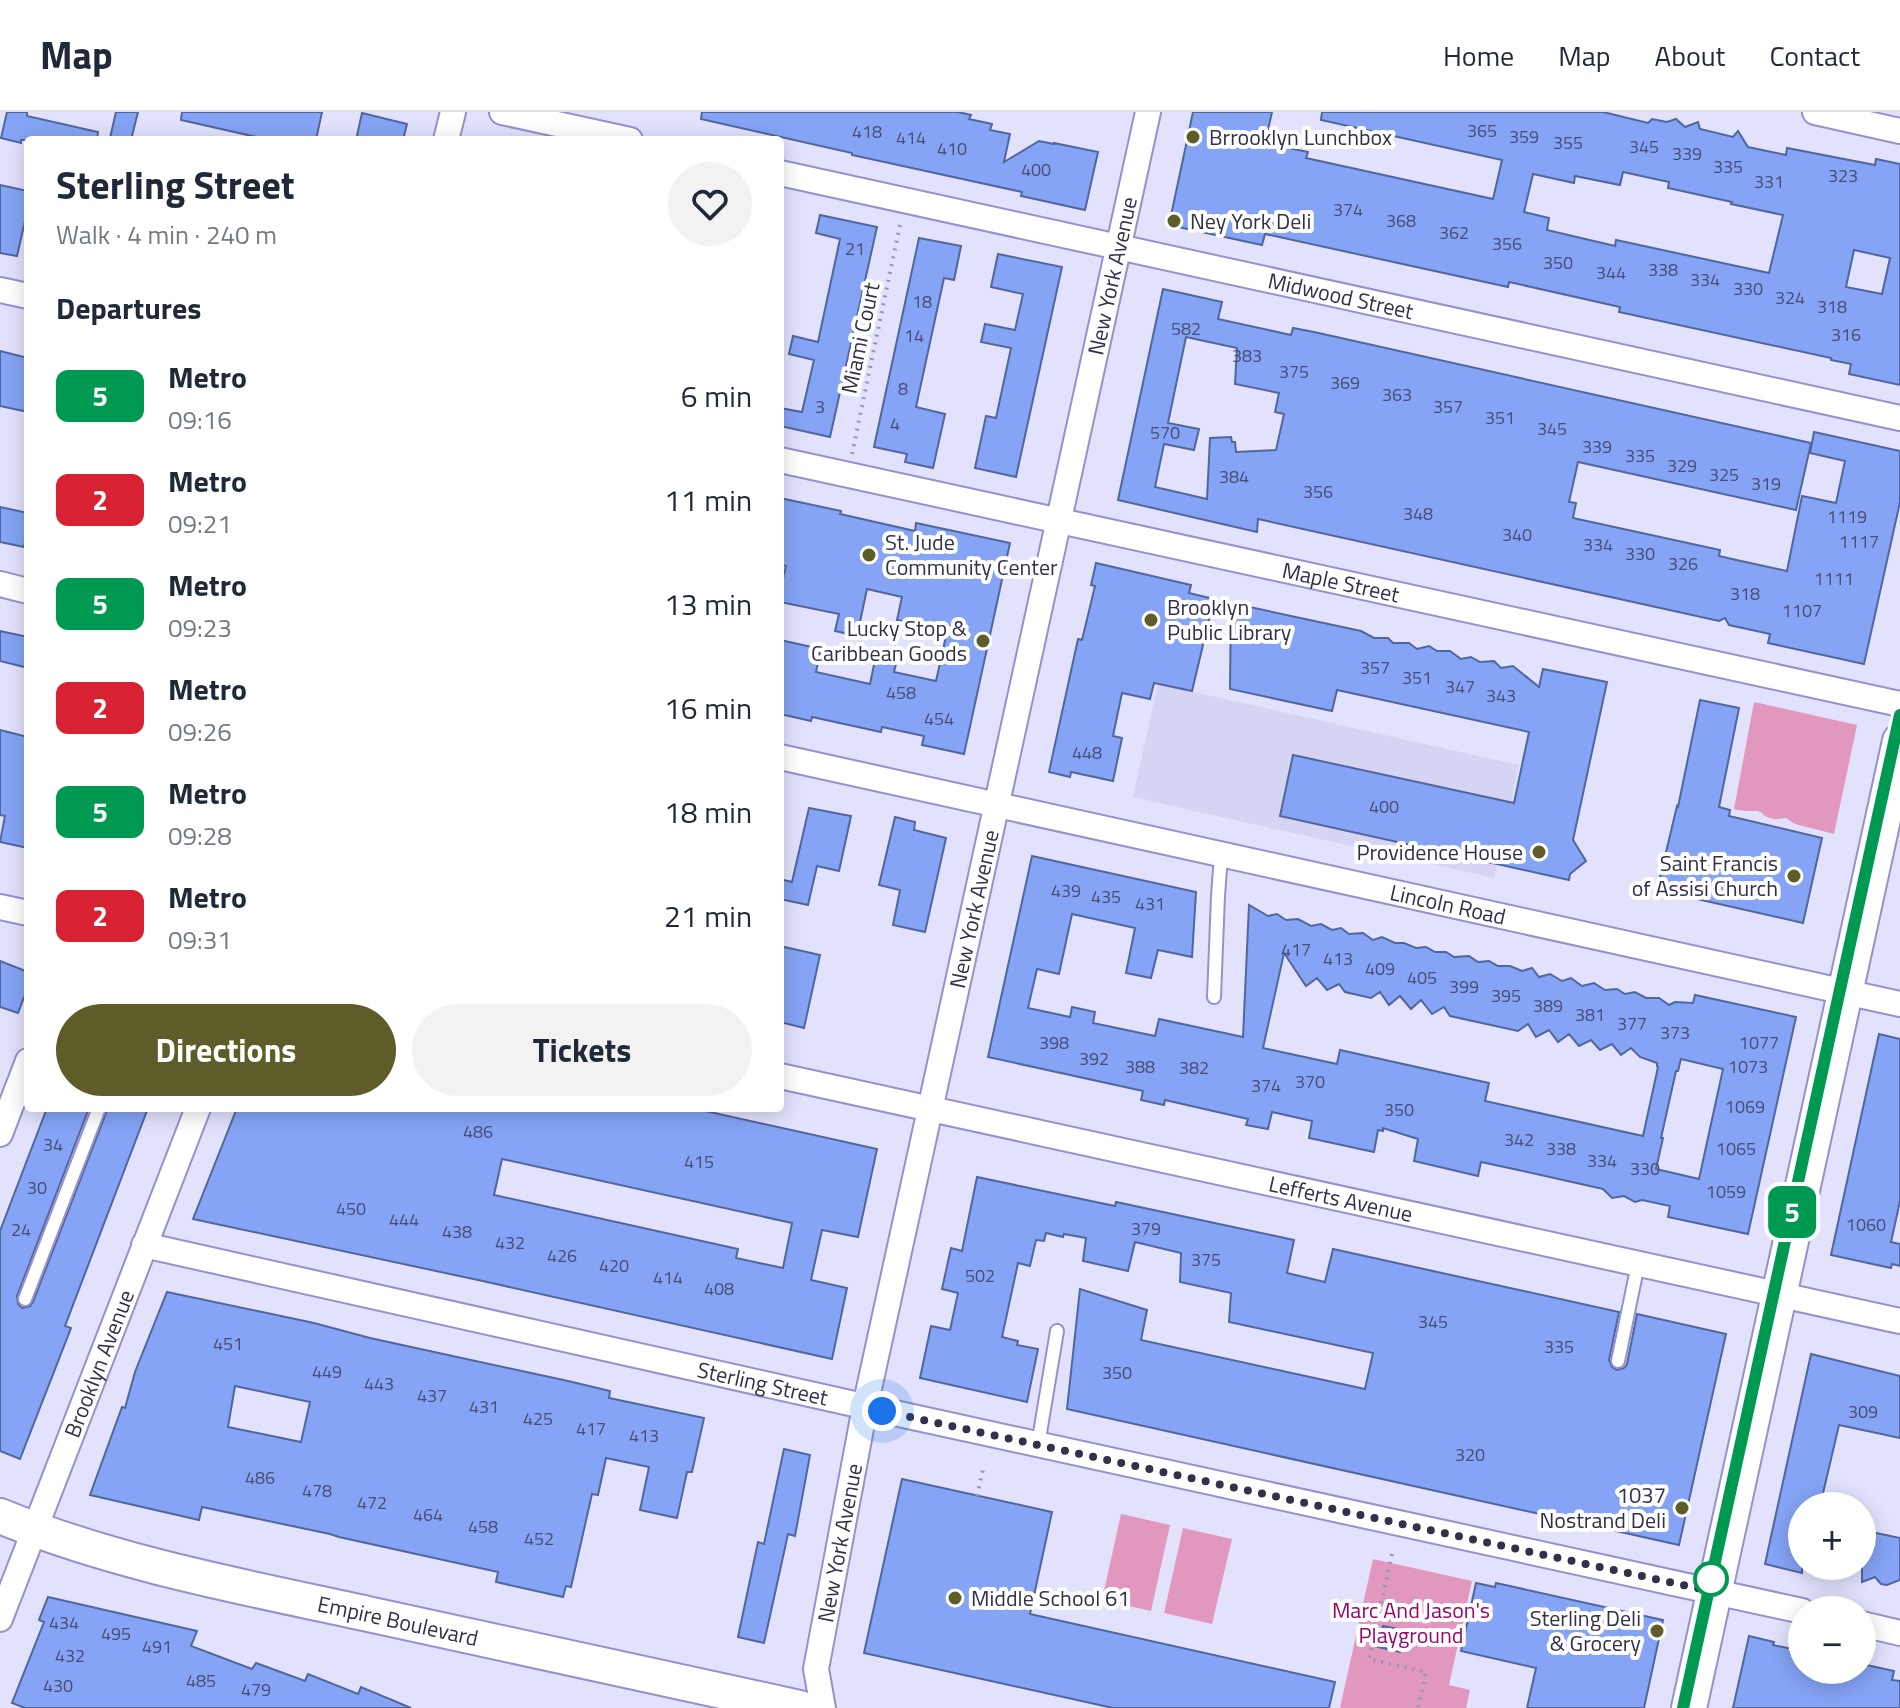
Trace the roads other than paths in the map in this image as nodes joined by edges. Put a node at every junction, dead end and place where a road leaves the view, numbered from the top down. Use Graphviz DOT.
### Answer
graph roads {
  1 [pos="453,112"];
  2 [pos="502,112"];
  3 [pos="1148,112"];
  4 [pos="1815,112"];
  5 [pos="1900,131"];
  6 [pos="447,136"];
  7 [pos="612,136"];
  8 [pos="784,174"];
  9 [pos="1119,247"];
  10 [pos="0,290"];
  11 [pos="24,295"];
  12 [pos="1900,418"];
  13 [pos="784,461"];
  14 [pos="1059,521"];
  15 [pos="0,584"];
  16 [pos="24,590"];
  17 [pos="1900,704"];
  18 [pos="1900,741"];
  19 [pos="784,758"];
  20 [pos="997,806"];
  21 [pos="1221,855"];
  22 [pos="0,907"];
  23 [pos="24,912"];
  24 [pos="1845,992"];
  25 [pos="1214,997"];
  26 [pos="1900,1004"];
  27 [pos="24,1071"];
  28 [pos="784,1077"];
  29 [pos="930,1109"];
  30 [pos="97,1112"];
  31 [pos="196,1112"];
  32 [pos="0,1134"];
  33 [pos="144,1245"];
  34 [pos="1638,1264"];
  35 [pos="1780,1295"];
  36 [pos="25,1299"];
  37 [pos="1900,1321"];
  38 [pos="1057,1331"];
  39 [pos="1618,1361"];
  40 [pos="865,1407"];
  41 [pos="1038,1445"];
  42 [pos="0,1516"];
  43 [pos="34,1530"];
  44 [pos="1715,1592"];
  45 [pos="1788,1608"];
  46 [pos="0,1619"];
  47 [pos="1876,1627"];
  48 [pos="1900,1633"];
  49 [pos="800,1708"];
  50 [pos="823,1708"];
  51 [pos="1689,1708"];
  1 -- 6 [label="street"];
  2 -- 7 [label="street"];
  3 -- 9 [label="street, New York Avenue"];
  4 -- 5 [label="street"];
  8 -- 9 [label="street, Midwood Street"];
  9 -- 12 [label="street, Midwood Street"];
  9 -- 14 [label="street, New York Avenue"];
  10 -- 11 [label="street"];
  13 -- 14 [label="street, Maple Street"];
  14 -- 17 [label="street, Maple Street"];
  14 -- 20 [label="street, New York Avenue"];
  15 -- 16 [label="street"];
  18 -- 24 [label="main road"];
  19 -- 20 [label="street, Lincoln Road"];
  20 -- 21 [label="street, Lincoln Road"];
  20 -- 29 [label="street, New York Avenue"];
  21 -- 24 [label="street, Lincoln Road"];
  21 -- 25 [label="lane"];
  22 -- 23 [label="street"];
  24 -- 26 [label="street, Lincoln Road"];
  24 -- 35 [label="main road"];
  27 -- 32 [label="street"];
  28 -- 29 [label="street, Lefferts Avenue"];
  29 -- 34 [label="street, Lefferts Avenue"];
  29 -- 40 [label="street, New York Avenue"];
  30 -- 36 [label="lane"];
  31 -- 33 [label="street, Brooklyn Avenue"];
  33 -- 40 [label="street, Sterling Street"];
  33 -- 43 [label="street, Brooklyn Avenue"];
  34 -- 35 [label="street, Lefferts Avenue"];
  34 -- 39 [label="lane"];
  35 -- 37 [label="street, Lefferts Avenue"];
  35 -- 44 [label="main road"];
  38 -- 41 [label="lane"];
  40 -- 41 [label="street, Sterling Street"];
  40 -- 50 [label="street, New York Avenue"];
  41 -- 44 [label="street, Sterling Street"];
  42 -- 43 [label="main road, Empire Boulevard"];
  43 -- 46 [label="street, Brooklyn Avenue"];
  43 -- 49 [label="main road, Empire Boulevard"];
  44 -- 45 [label="street, Sterling Street"];
  44 -- 51 [label="main road"];
  47 -- 48 [label="street"];
}
